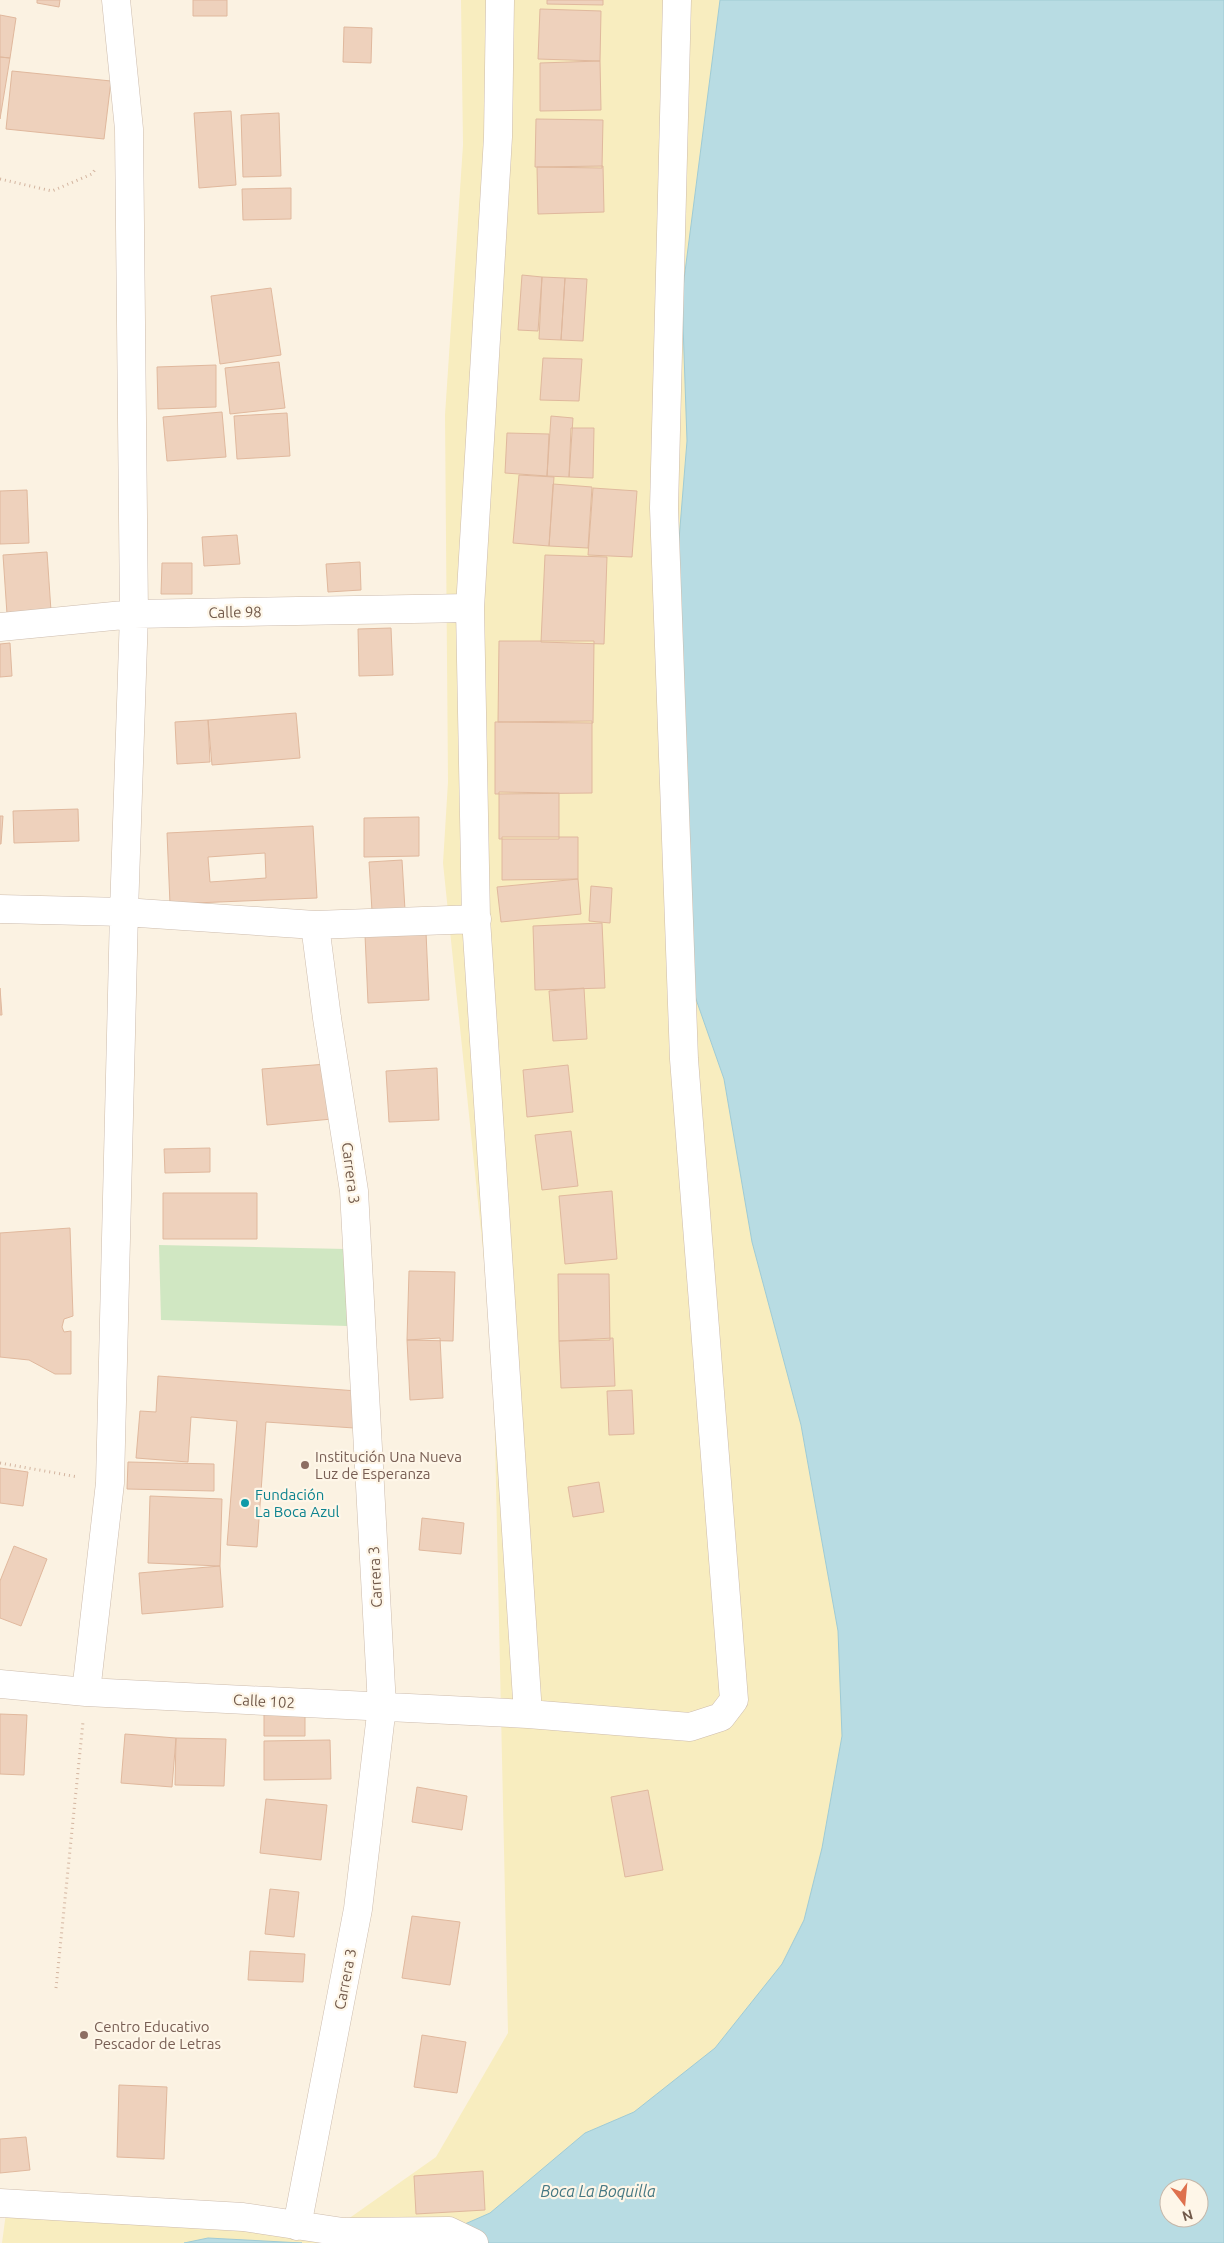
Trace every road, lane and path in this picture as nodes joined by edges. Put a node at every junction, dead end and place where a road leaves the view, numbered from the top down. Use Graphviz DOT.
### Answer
graph roads {
  1 [pos="116,0"];
  2 [pos="500,0"];
  3 [pos="677,0"];
  4 [pos="98,166"];
  5 [pos="0,179"];
  6 [pos="470,608"];
  7 [pos="134,614"];
  8 [pos="0,627"];
  9 [pos="0,909"];
  10 [pos="124,912"];
  11 [pos="477,920"];
  12 [pos="315,925"];
  13 [pos="0,1463"];
  14 [pos="110,1482"];
  15 [pos="0,1684"];
  16 [pos="86,1692"];
  17 [pos="382,1706"];
  18 [pos="528,1714"];
  19 [pos="56,1988"];
  20 [pos="0,2204"];
  21 [pos="297,2226"];
  22 [pos="474,2243"];
  1 -- 7 [label="street"];
  2 -- 6 [label="street"];
  3 -- 18 [label="street, Calle 102"];
  4 -- 5 [label="path"];
  6 -- 7 [label="street, Calle 98"];
  6 -- 11 [label="street"];
  7 -- 8 [label="street, Calle 98"];
  7 -- 10 [label="street"];
  9 -- 10 [label="street"];
  10 -- 12 [label="street"];
  10 -- 14 [label="street"];
  11 -- 12 [label="street"];
  11 -- 18 [label="street"];
  12 -- 17 [label="street, Carrera 3"];
  13 -- 14 [label="path"];
  14 -- 16 [label="street"];
  15 -- 16 [label="street, Calle 102"];
  16 -- 17 [label="street, Calle 102"];
  16 -- 19 [label="path"];
  17 -- 18 [label="street, Calle 102"];
  17 -- 21 [label="street, Carrera 3"];
  20 -- 21 [label="street"];
  21 -- 22 [label="street"];
}
